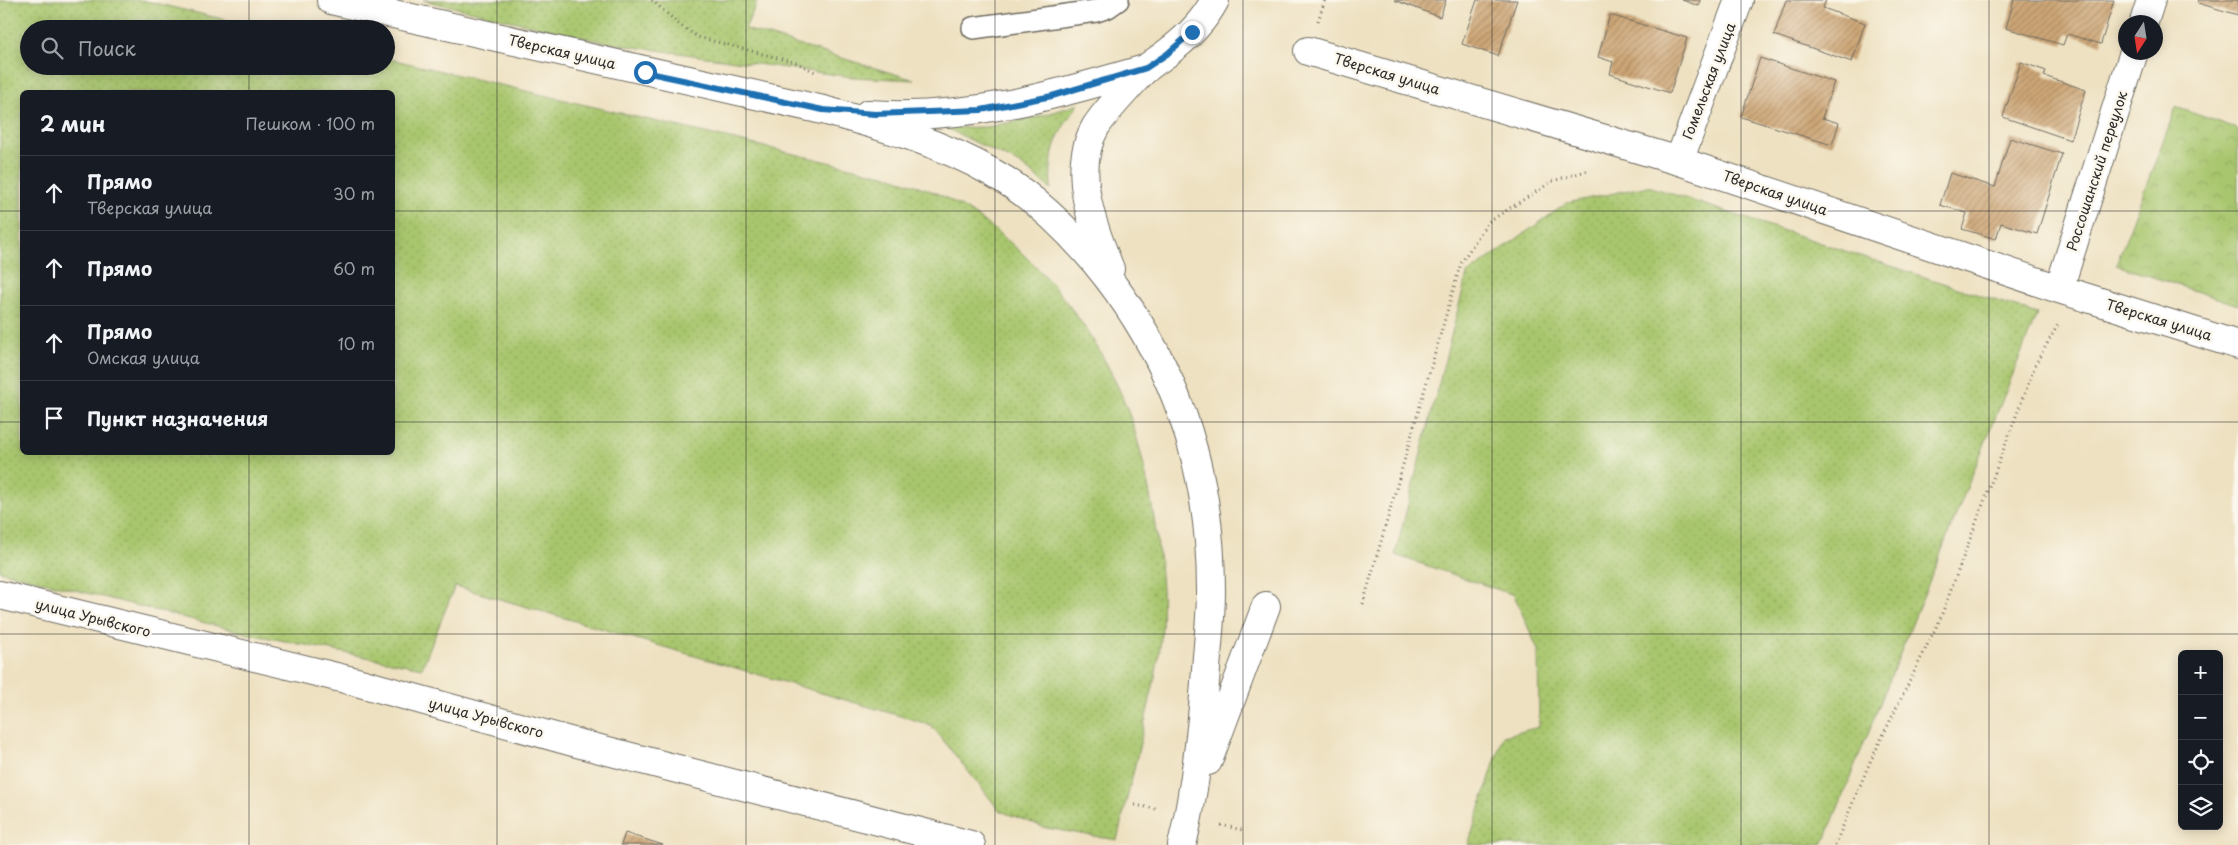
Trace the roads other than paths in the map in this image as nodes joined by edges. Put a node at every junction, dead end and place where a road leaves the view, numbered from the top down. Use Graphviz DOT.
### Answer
graph roads {
  1 [pos="331,0"];
  2 [pos="1118,0"];
  3 [pos="1215,0"];
  4 [pos="1740,0"];
  5 [pos="2151,0"];
  6 [pos="2146,15"];
  7 [pos="973,28"];
  8 [pos="1308,51"];
  9 [pos="2132,60"];
  10 [pos="1146,68"];
  11 [pos="823,110"];
  12 [pos="1679,161"];
  13 [pos="2067,292"];
  14 [pos="1120,293"];
  15 [pos="2238,345"];
  16 [pos="0,595"];
  17 [pos="1266,606"];
  18 [pos="1191,804"];
  19 [pos="971,845"];
  20 [pos="1182,845"];
  1 -- 11 [label="street, Тверская улица"];
  2 -- 7 [label="lane"];
  3 -- 10 [label="street"];
  4 -- 12 [label="street, Гомельская улица"];
  5 -- 6 [label="street"];
  8 -- 12 [label="street, Тверская улица"];
  9 -- 13 [label="street, Россошанский переулок"];
  10 -- 11 [label="street"];
  10 -- 14 [label="street"];
  11 -- 14 [label="street"];
  12 -- 13 [label="street, Тверская улица"];
  13 -- 15 [label="street, Тверская улица"];
  14 -- 18 [label="street"];
  16 -- 19 [label="street, улица Урывского"];
  17 -- 18 [label="street"];
  18 -- 20 [label="street"];
}
